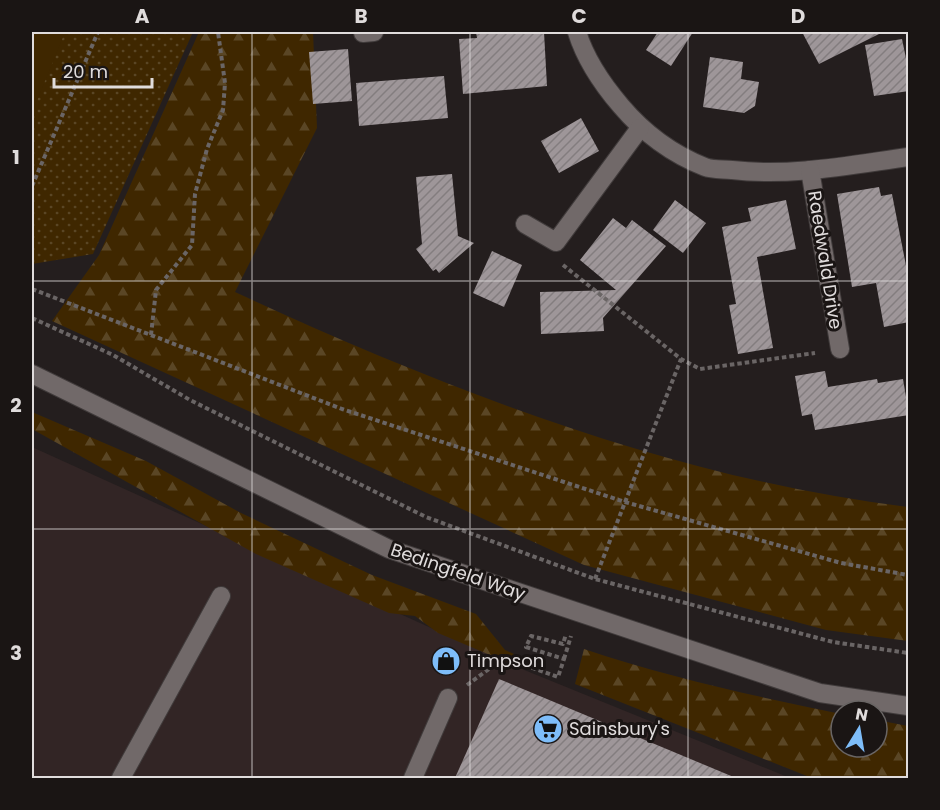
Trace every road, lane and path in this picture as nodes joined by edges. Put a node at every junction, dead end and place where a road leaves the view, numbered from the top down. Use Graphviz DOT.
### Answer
graph roads {
  1 [pos="98,32"];
  2 [pos="218,32"];
  3 [pos="577,32"];
  4 [pos="640,128"];
  5 [pos="909,157"];
  6 [pos="810,170"];
  7 [pos="32,186"];
  8 [pos="525,225"];
  9 [pos="556,242"];
  10 [pos="32,289"];
  11 [pos="32,318"];
  12 [pos="151,335"];
  13 [pos="840,349"];
  14 [pos="681,360"];
  15 [pos="32,374"];
  16 [pos="625,502"];
  17 [pos="909,575"];
  18 [pos="595,579"];
  19 [pos="221,596"];
  20 [pos="909,653"];
  21 [pos="564,659"];
  22 [pos="448,698"];
  23 [pos="909,706"];
  24 [pos="121,778"];
  25 [pos="413,778"];
  1 -- 7 [label="path"];
  2 -- 12 [label="path"];
  3 -- 4 [label="street, Raedwald Drive"];
  4 -- 6 [label="street, Raedwald Drive"];
  4 -- 9 [label="street"];
  5 -- 6 [label="street, Raedwald Drive"];
  6 -- 13 [label="street, Raedwald Drive"];
  8 -- 9 [label="street"];
  9 -- 14 [label="path"];
  10 -- 12 [label="path"];
  11 -- 18 [label="path"];
  12 -- 16 [label="path"];
  13 -- 14 [label="path"];
  14 -- 16 [label="path"];
  15 -- 23 [label="street, Bedingfeld Way"];
  16 -- 17 [label="path"];
  16 -- 18 [label="path"];
  18 -- 20 [label="path"];
  19 -- 24 [label="street"];
  21 -- 21 [label="path"];
  21 -- 22 [label="path"];
  22 -- 25 [label="street"];
}
